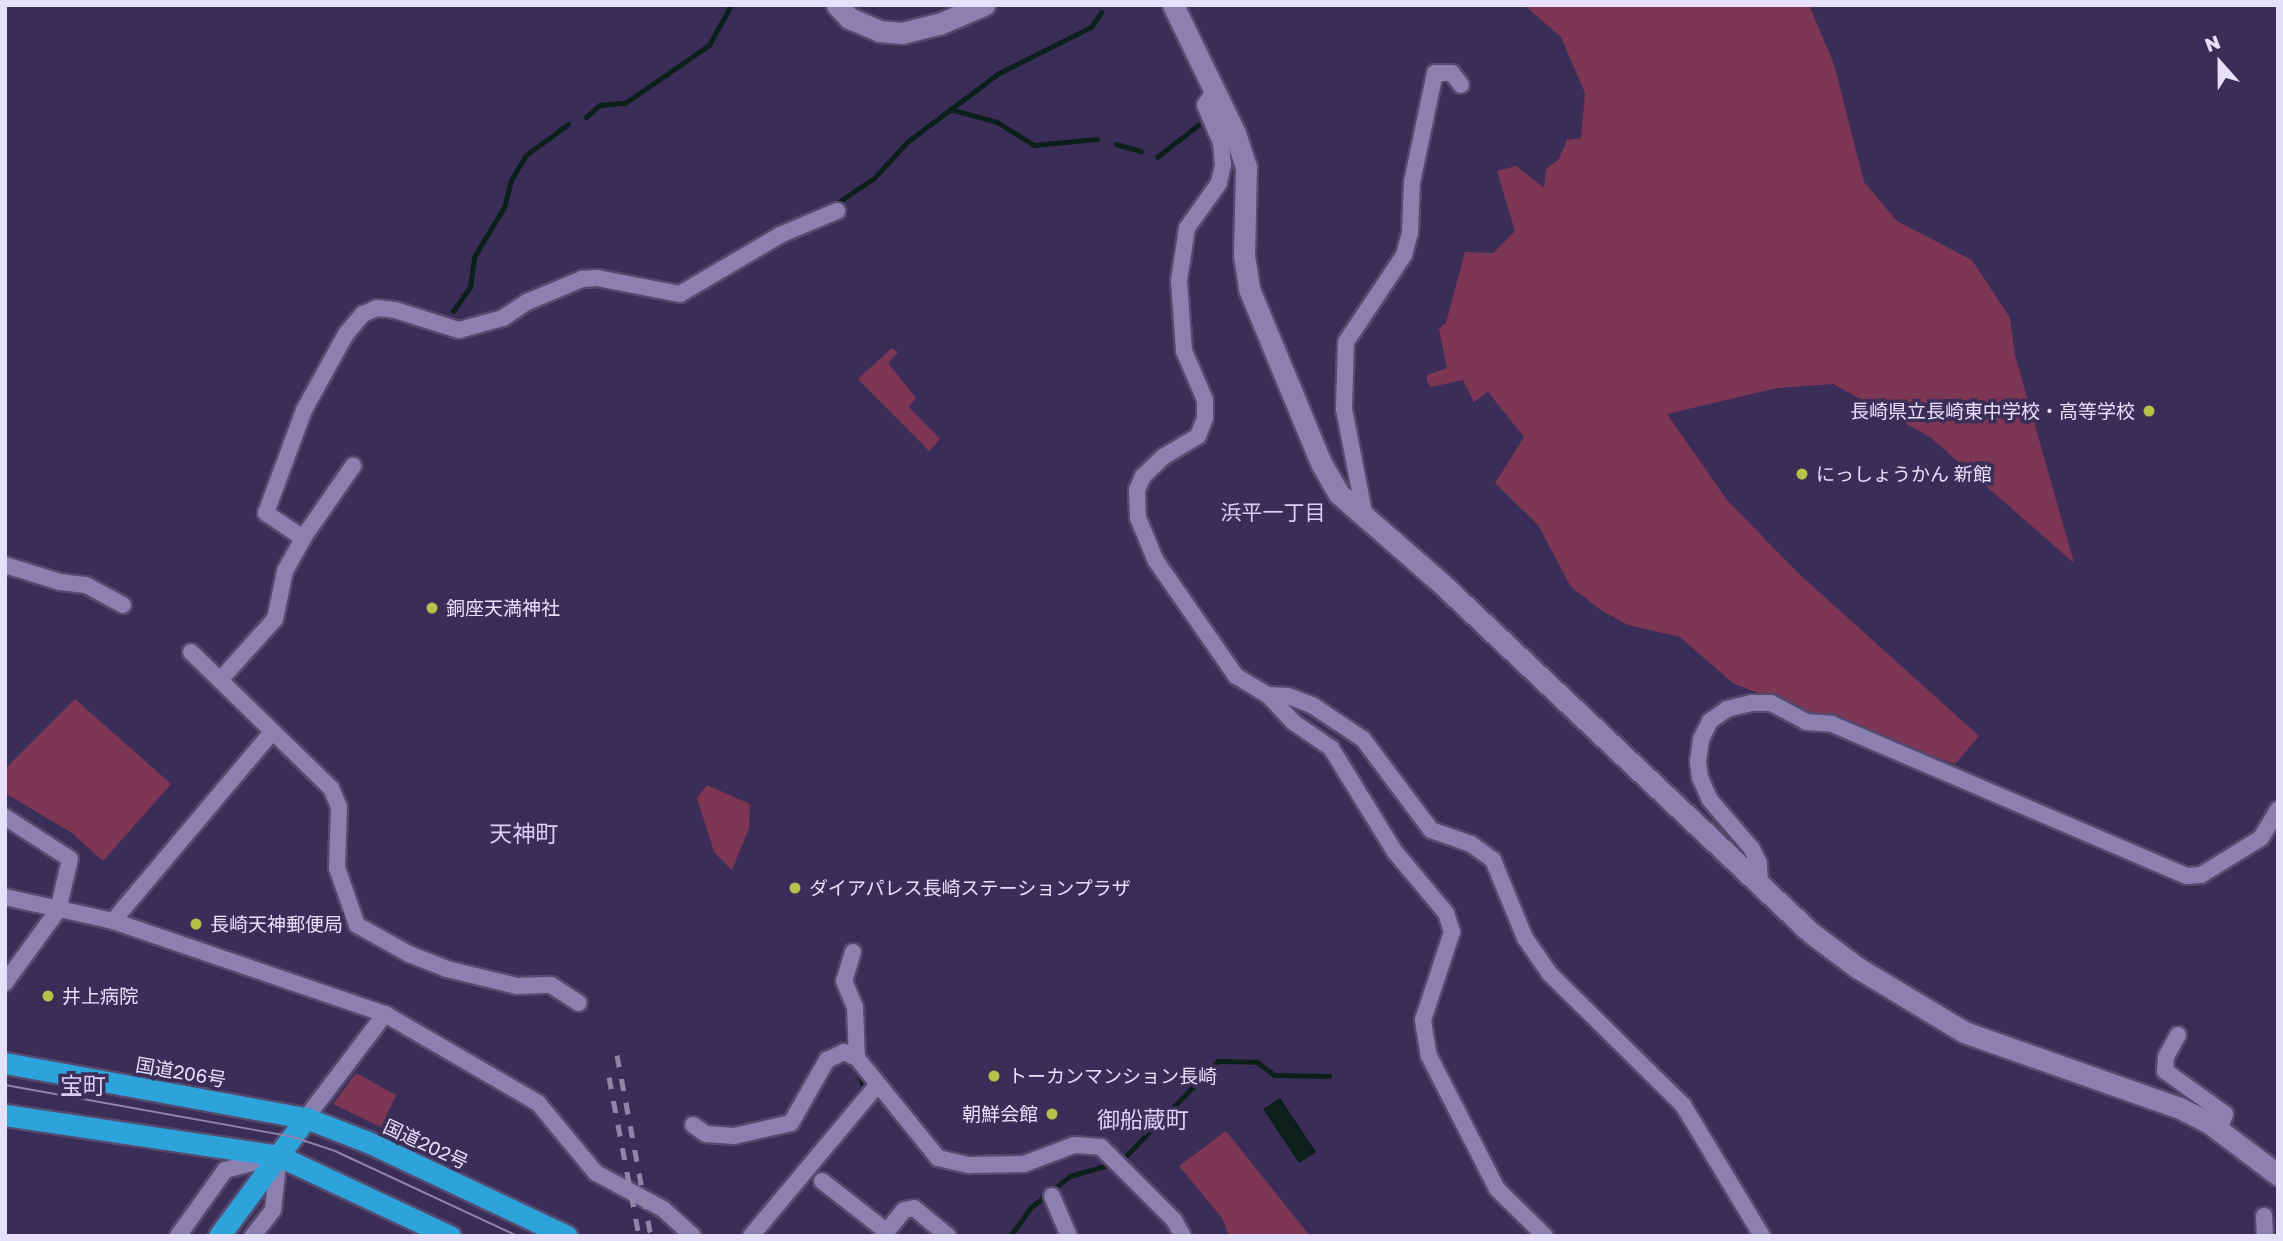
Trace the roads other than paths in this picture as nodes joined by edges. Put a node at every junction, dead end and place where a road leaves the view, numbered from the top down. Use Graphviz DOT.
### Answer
graph roads {
  1 [pos="837,5"];
  2 [pos="984,5"];
  3 [pos="1173,5"];
  4 [pos="1461,85"];
  5 [pos="1214,92"];
  6 [pos="837,211"];
  7 [pos="353,466"];
  8 [pos="1365,517"];
  9 [pos="303,538"];
  10 [pos="5,565"];
  11 [pos="123,605"];
  12 [pos="191,652"];
  13 [pos="220,680"];
  14 [pos="1268,695"];
  15 [pos="272,732"];
  16 [pos="2278,810"];
  17 [pos="5,817"];
  18 [pos="1760,885"];
  19 [pos="5,897"];
  20 [pos="58,910"];
  21 [pos="113,921"];
  22 [pos="853,952"];
  23 [pos="8,976"];
  24 [pos="579,1003"];
  25 [pos="385,1014"];
  26 [pos="2178,1035"];
  27 [pos="857,1058"];
  28 [pos="5,1063"];
  29 [pos="878,1084"];
  30 [pos="5,1115"];
  31 [pos="306,1118"];
  32 [pos="693,1125"];
  33 [pos="2219,1131"];
  34 [pos="279,1156"];
  35 [pos="2278,1175"];
  36 [pos="822,1181"];
  37 [pos="1052,1196"];
  38 [pos="2264,1216"];
  39 [pos="422,1230"];
  40 [pos="884,1233"];
  41 [pos="178,1236"];
  42 [pos="219,1236"];
  43 [pos="253,1236"];
  44 [pos="450,1236"];
  45 [pos="566,1236"];
  46 [pos="693,1236"];
  47 [pos="751,1236"];
  48 [pos="948,1236"];
  49 [pos="1069,1236"];
  50 [pos="1183,1236"];
  51 [pos="1545,1236"];
  52 [pos="1762,1236"];
  53 [pos="2265,1236"];
  1 -- 2 [label="street"];
  3 -- 5 [label="street"];
  4 -- 8 [label="street"];
  5 -- 8 [label="street"];
  5 -- 14 [label="street"];
  6 -- 9 [label="street"];
  7 -- 9 [label="street"];
  8 -- 18 [label="street"];
  9 -- 13 [label="street"];
  10 -- 11 [label="street"];
  12 -- 13 [label="street"];
  13 -- 15 [label="street"];
  14 -- 51 [label="street"];
  14 -- 52 [label="street"];
  15 -- 21 [label="street"];
  15 -- 24 [label="street"];
  16 -- 18 [label="street"];
  17 -- 20 [label="street"];
  18 -- 33 [label="street"];
  19 -- 20 [label="street"];
  20 -- 21 [label="street"];
  20 -- 23 [label="street"];
  21 -- 25 [label="street"];
  22 -- 27 [label="street"];
  25 -- 31 [label="street"];
  25 -- 46 [label="street"];
  26 -- 33 [label="street"];
  27 -- 29 [label="street"];
  27 -- 32 [label="street"];
  28 -- 31 [label="highway, 国道206号"];
  29 -- 47 [label="street"];
  29 -- 50 [label="street"];
  30 -- 34 [label="highway"];
  31 -- 34 [label="highway"];
  31 -- 45 [label="highway, 国道202号"];
  33 -- 35 [label="street"];
  34 -- 39 [label="highway"];
  34 -- 41 [label="street"];
  34 -- 42 [label="highway"];
  34 -- 43 [label="street"];
  36 -- 40 [label="street"];
  37 -- 49 [label="street"];
  38 -- 53 [label="street"];
  39 -- 44 [label="highway"];
  40 -- 48 [label="street"];
}
